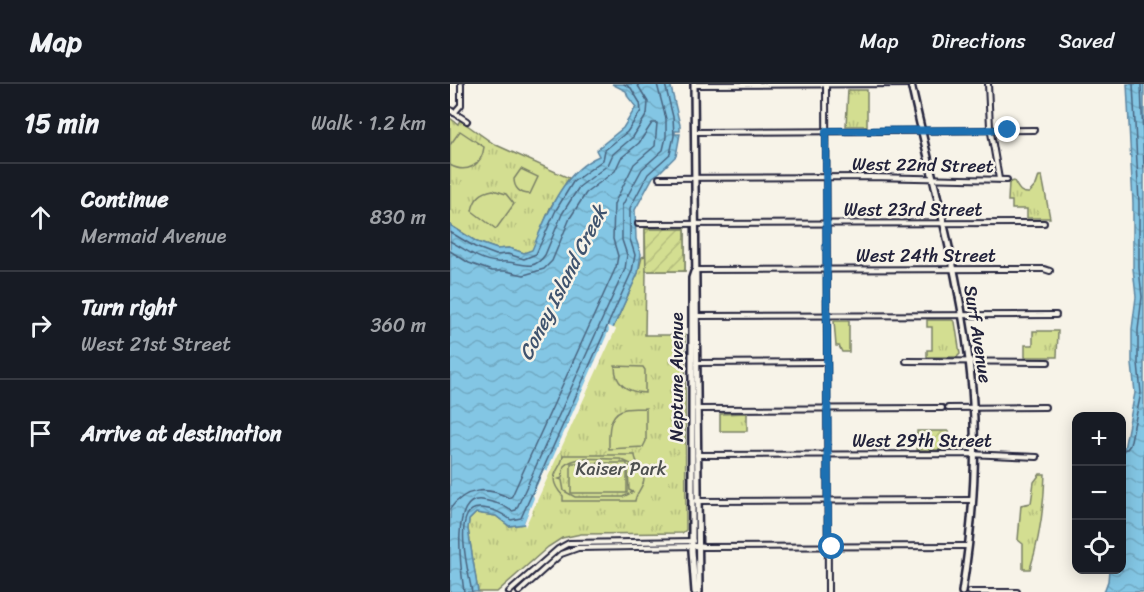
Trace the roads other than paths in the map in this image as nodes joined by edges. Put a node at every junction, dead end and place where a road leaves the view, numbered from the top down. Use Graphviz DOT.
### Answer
graph roads {
  1 [pos="460,84"];
  2 [pos="826,84"];
  3 [pos="912,84"];
  4 [pos="988,84"];
  5 [pos="694,85"];
  6 [pos="452,112"];
  7 [pos="466,121"];
  8 [pos="922,130"];
  9 [pos="991,130"];
  10 [pos="1034,130"];
  11 [pos="826,131"];
  12 [pos="694,132"];
  13 [pos="826,177"];
  14 [pos="659,178"];
  15 [pos="694,178"];
  16 [pos="932,178"];
  17 [pos="999,179"];
  18 [pos="1007,180"];
  19 [pos="943,223"];
  20 [pos="1044,223"];
  21 [pos="638,224"];
  22 [pos="694,224"];
  23 [pos="826,224"];
  24 [pos="953,269"];
  25 [pos="695,270"];
  26 [pos="826,270"];
  27 [pos="1050,272"];
  28 [pos="962,315"];
  29 [pos="1056,315"];
  30 [pos="694,316"];
  31 [pos="827,316"];
  32 [pos="906,361"];
  33 [pos="827,362"];
  34 [pos="969,362"];
  35 [pos="1048,362"];
  36 [pos="697,363"];
  37 [pos="1045,407"];
  38 [pos="827,408"];
  39 [pos="973,408"];
  40 [pos="695,409"];
  41 [pos="827,454"];
  42 [pos="698,455"];
  43 [pos="974,455"];
  44 [pos="1037,457"];
  45 [pos="973,500"];
  46 [pos="695,501"];
  47 [pos="827,501"];
  48 [pos="694,544"];
  49 [pos="969,546"];
  50 [pos="828,547"];
  51 [pos="509,592"];
  52 [pos="519,592"];
  53 [pos="697,592"];
  54 [pos="828,592"];
  55 [pos="962,592"];
  56 [pos="970,592"];
  57 [pos="1017,592"];
  1 -- 6 [label="street"];
  2 -- 3 [label="street"];
  2 -- 5 [label="street"];
  2 -- 11 [label="street"];
  3 -- 8 [label="main road, Surf Avenue"];
  4 -- 9 [label="street"];
  5 -- 12 [label="main road, Neptune Avenue"];
  6 -- 7 [label="street"];
  8 -- 9 [label="street"];
  8 -- 11 [label="street"];
  8 -- 16 [label="main road, Surf Avenue"];
  9 -- 10 [label="street"];
  9 -- 17 [label="street"];
  11 -- 12 [label="street"];
  11 -- 13 [label="street"];
  12 -- 15 [label="main road, Neptune Avenue"];
  13 -- 15 [label="street, West 22nd Street"];
  13 -- 16 [label="street, West 22nd Street"];
  13 -- 23 [label="street"];
  14 -- 15 [label="street, West 22nd Street"];
  15 -- 22 [label="main road, Neptune Avenue"];
  16 -- 17 [label="street, West 22nd Street"];
  16 -- 19 [label="main road, Surf Avenue"];
  17 -- 18 [label="street, West 22nd Street"];
  19 -- 20 [label="street, West 23rd Street"];
  19 -- 23 [label="street, West 23rd Street"];
  19 -- 24 [label="main road, Surf Avenue"];
  21 -- 22 [label="street, West 23rd Street"];
  22 -- 23 [label="street, West 23rd Street"];
  22 -- 25 [label="main road, Neptune Avenue"];
  23 -- 26 [label="street"];
  24 -- 26 [label="street, West 24th Street"];
  24 -- 27 [label="street, West 24th Street"];
  24 -- 28 [label="main road, Surf Avenue"];
  25 -- 26 [label="street, West 24th Street"];
  25 -- 30 [label="main road, Neptune Avenue"];
  26 -- 31 [label="street"];
  28 -- 29 [label="street"];
  28 -- 31 [label="street"];
  28 -- 34 [label="main road, Surf Avenue"];
  30 -- 31 [label="street"];
  30 -- 36 [label="main road, Neptune Avenue"];
  30 -- 40 [label="main road, Neptune Avenue"];
  31 -- 33 [label="street"];
  32 -- 34 [label="street"];
  33 -- 36 [label="street"];
  33 -- 38 [label="street"];
  34 -- 35 [label="street"];
  34 -- 39 [label="main road, Surf Avenue"];
  36 -- 40 [label="main road, Neptune Avenue"];
  37 -- 39 [label="street"];
  38 -- 39 [label="street"];
  38 -- 40 [label="street"];
  38 -- 41 [label="street"];
  39 -- 43 [label="main road, Surf Avenue"];
  40 -- 42 [label="main road, Neptune Avenue"];
  40 -- 46 [label="main road, Neptune Avenue"];
  41 -- 42 [label="street, West 29th Street"];
  41 -- 43 [label="street, West 29th Street"];
  41 -- 47 [label="street"];
  42 -- 46 [label="main road, Neptune Avenue"];
  43 -- 44 [label="street, West 29th Street"];
  43 -- 45 [label="main road, Surf Avenue"];
  45 -- 47 [label="street"];
  45 -- 49 [label="main road, Surf Avenue"];
  46 -- 47 [label="street"];
  46 -- 48 [label="main road, Neptune Avenue"];
  47 -- 50 [label="street"];
  48 -- 50 [label="street"];
  48 -- 51 [label="street"];
  48 -- 52 [label="street"];
  48 -- 53 [label="main road, Neptune Avenue"];
  49 -- 50 [label="street"];
  49 -- 55 [label="main road, Surf Avenue"];
  50 -- 54 [label="street"];
  56 -- 57 [label="street"];
}
